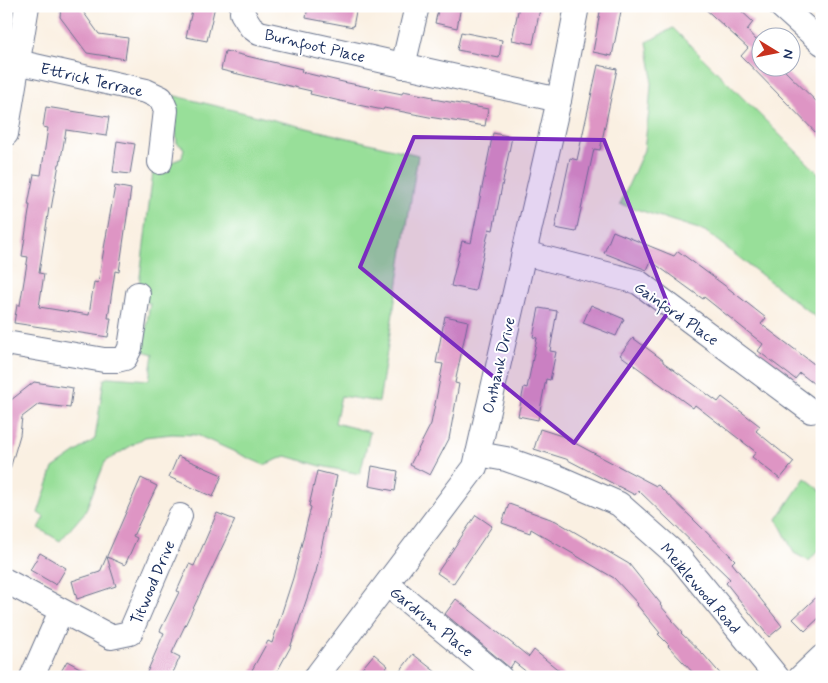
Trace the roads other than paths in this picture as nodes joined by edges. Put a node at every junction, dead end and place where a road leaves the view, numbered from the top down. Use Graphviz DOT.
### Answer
graph roads {
  1 [pos="27,6"];
  2 [pos="243,6"];
  3 [pos="417,6"];
  4 [pos="576,6"];
  5 [pos="781,6"];
  6 [pos="822,43"];
  7 [pos="15,50"];
  8 [pos="403,66"];
  9 [pos="559,100"];
  10 [pos="6,134"];
  11 [pos="160,162"];
  12 [pos="524,253"];
  13 [pos="138,294"];
  14 [pos="6,343"];
  15 [pos="811,411"];
  16 [pos="478,454"];
  17 [pos="180,516"];
  18 [pos="6,582"];
  19 [pos="387,584"];
  20 [pos="61,611"];
  21 [pos="822,657"];
  22 [pos="32,677"];
  23 [pos="316,677"];
  24 [pos="500,677"];
  25 [pos="777,677"];
  26 [pos="801,677"];
  1 -- 7 [label="street"];
  2 -- 8 [label="street, Burnfoot Place"];
  3 -- 8 [label="street"];
  4 -- 9 [label="street, Onthank Drive"];
  5 -- 6 [label="street"];
  7 -- 10 [label="street"];
  7 -- 11 [label="street, Ettrick Terrace"];
  8 -- 9 [label="street, Burnfoot Place"];
  9 -- 12 [label="street, Onthank Drive"];
  12 -- 15 [label="street, Gainford Place"];
  12 -- 16 [label="street, Onthank Drive"];
  13 -- 14 [label="street"];
  16 -- 19 [label="street, Onthank Drive"];
  16 -- 25 [label="street, Meiklewood Road"];
  17 -- 20 [label="street, Titwood Drive"];
  18 -- 20 [label="street, Titwood Drive"];
  19 -- 23 [label="street, Onthank Drive"];
  19 -- 24 [label="street, Gardrum Place"];
  20 -- 22 [label="street"];
  21 -- 26 [label="street"];
}
